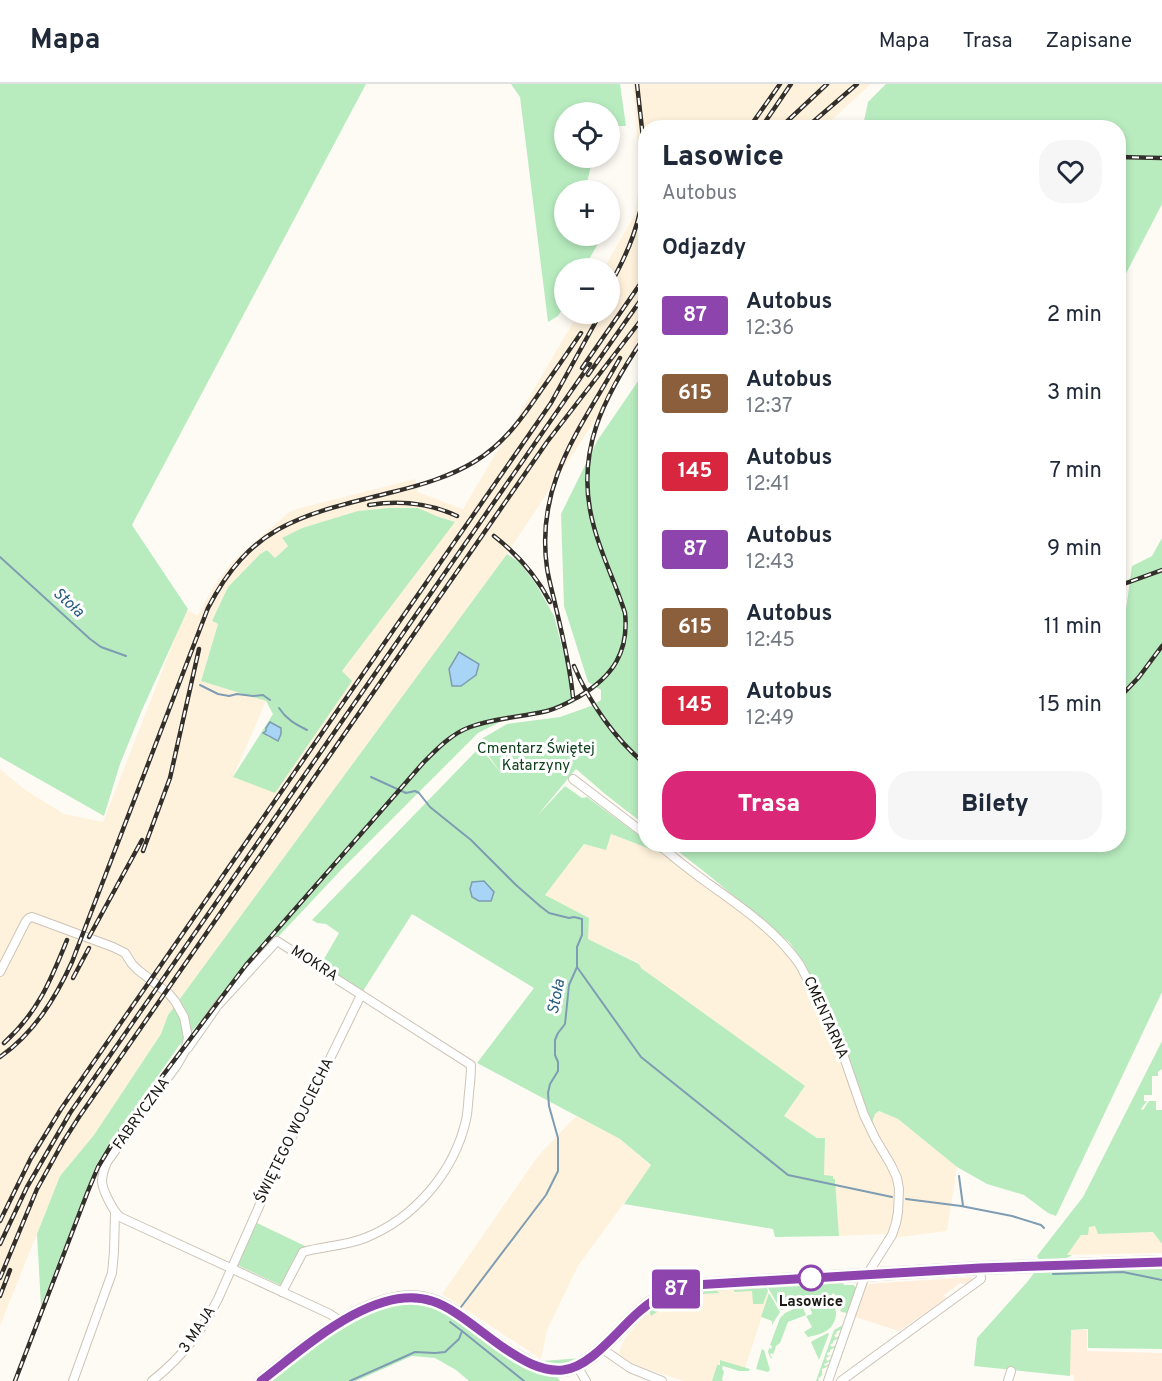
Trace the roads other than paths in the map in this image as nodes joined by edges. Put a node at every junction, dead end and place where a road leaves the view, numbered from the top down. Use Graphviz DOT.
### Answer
graph roads {
  1 [pos="573,779"];
  2 [pos="638,829"];
  3 [pos="668,852"];
  4 [pos="0,972"];
  5 [pos="361,994"];
  6 [pos="185,1051"];
  7 [pos="115,1213"];
  8 [pos="1162,1262"];
  9 [pos="980,1268"];
  10 [pos="231,1269"];
  11 [pos="866,1275"];
  12 [pos="282,1292"];
  13 [pos="340,1321"];
  14 [pos="601,1348"];
  15 [pos="577,1366"];
  16 [pos="1011,1371"];
  17 [pos="73,1381"];
  18 [pos="152,1381"];
  19 [pos="261,1381"];
  20 [pos="586,1381"];
  21 [pos="662,1381"];
  22 [pos="828,1381"];
  23 [pos="841,1381"];
  24 [pos="1008,1381"];
  1 -- 2 [label="street"];
  3 -- 11 [label="street, CMENTARNA"];
  4 -- 6 [label="street"];
  5 -- 6 [label="street, MOKRA"];
  5 -- 10 [label="street, ŚWIĘTEGO WOJCIECHA"];
  5 -- 12 [label="street, MOKRA"];
  6 -- 7 [label="street, FABRYCZNA"];
  7 -- 10 [label="street"];
  7 -- 17 [label="street"];
  8 -- 9 [label="street"];
  9 -- 11 [label="street"];
  9 -- 23 [label="street"];
  10 -- 12 [label="street"];
  10 -- 18 [label="street, 3 MAJA"];
  11 -- 14 [label="street"];
  11 -- 22 [label="street, CMENTARNA"];
  12 -- 13 [label="street"];
  13 -- 15 [label="street"];
  13 -- 19 [label="street"];
  14 -- 15 [label="street"];
  14 -- 21 [label="street"];
  15 -- 20 [label="street"];
  16 -- 24 [label="street"];
}
